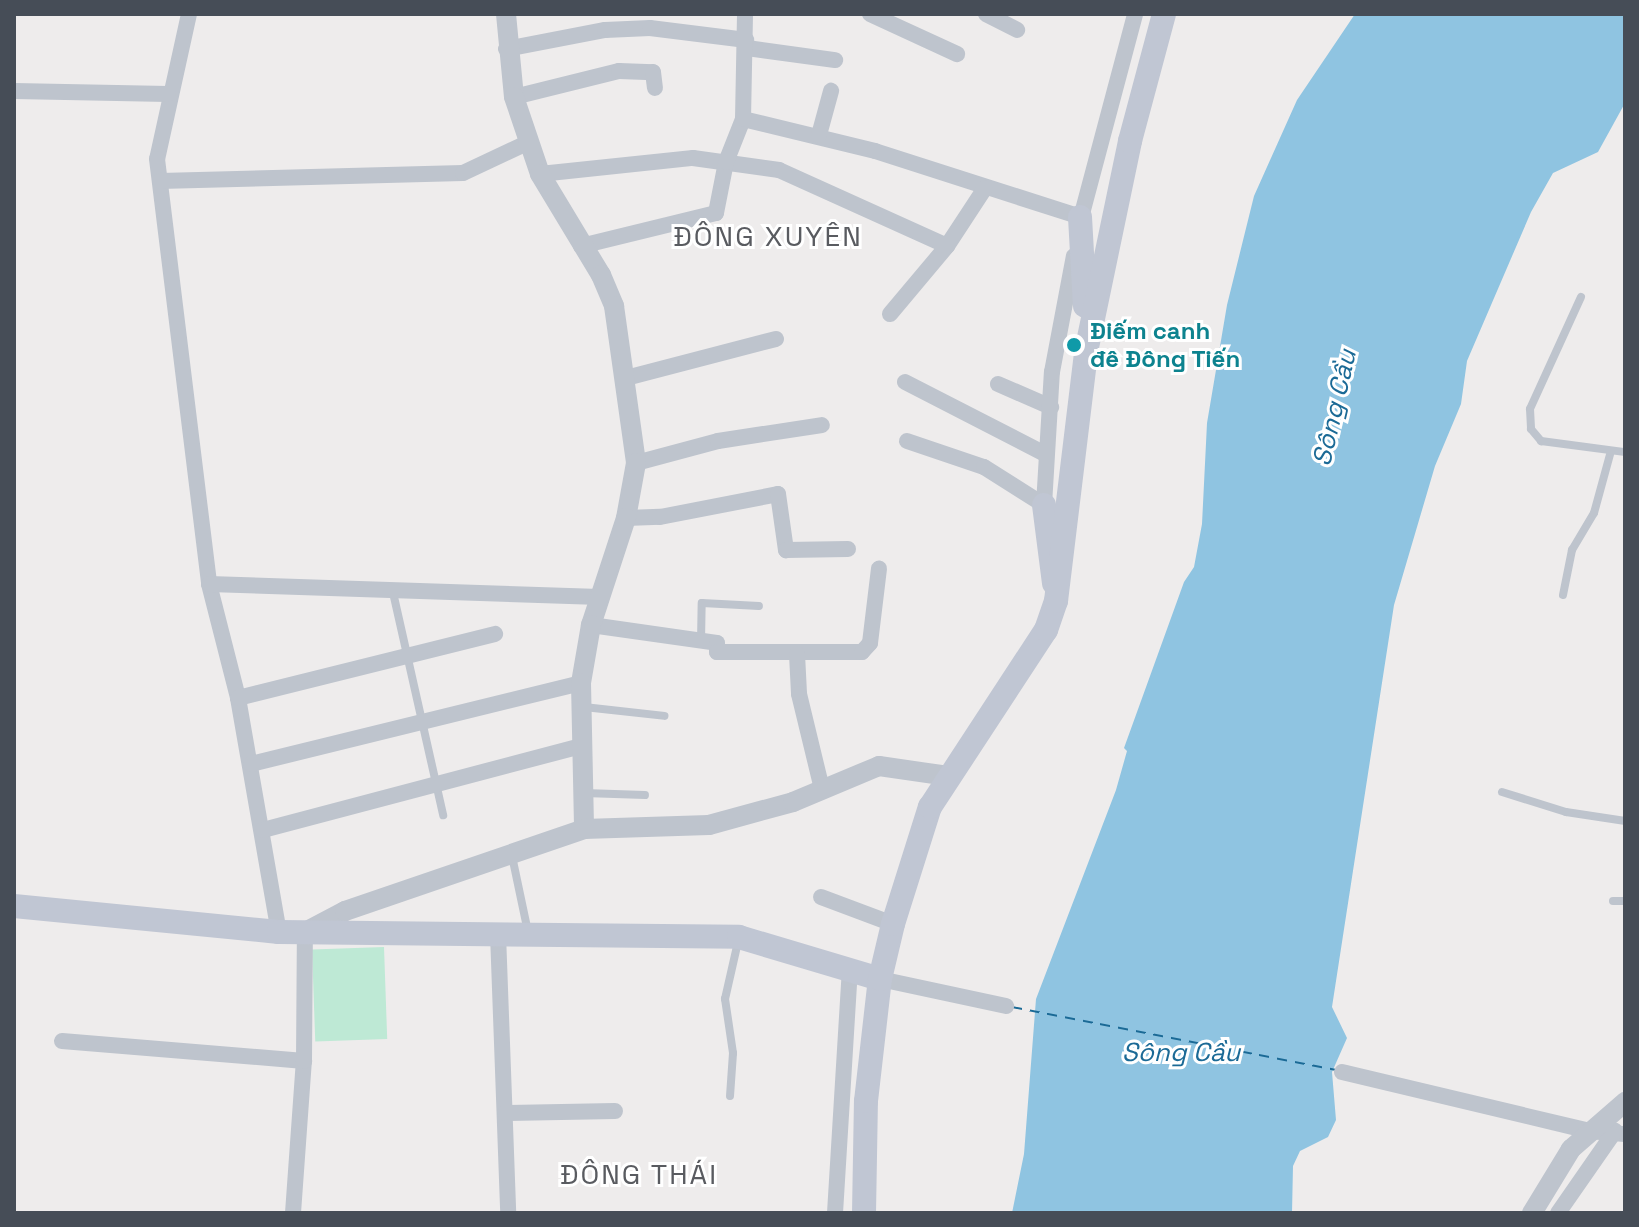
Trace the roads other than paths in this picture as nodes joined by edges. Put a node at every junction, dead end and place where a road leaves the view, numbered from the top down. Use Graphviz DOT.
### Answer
graph roads {
  1 [pos="189,14"];
  2 [pos="506,14"];
  3 [pos="745,14"];
  4 [pos="870,14"];
  5 [pos="986,14"];
  6 [pos="1135,14"];
  7 [pos="1164,14"];
  8 [pos="1017,30"];
  9 [pos="746,44"];
  10 [pos="506,49"];
  11 [pos="957,54"];
  12 [pos="835,60"];
  13 [pos="655,88"];
  14 [pos="14,91"];
  15 [pos="831,91"];
  16 [pos="168,94"];
  17 [pos="514,97"];
  18 [pos="743,119"];
  19 [pos="819,135"];
  20 [pos="529,142"];
  21 [pos="726,162"];
  22 [pos="540,174"];
  23 [pos="160,181"];
  24 [pos="985,188"];
  25 [pos="1080,217"];
  26 [pos="581,246"];
  27 [pos="947,246"];
  28 [pos="1581,297"];
  29 [pos="890,314"];
  30 [pos="776,339"];
  31 [pos="1086,352"];
  32 [pos="626,378"];
  33 [pos="905,382"];
  34 [pos="998,384"];
  35 [pos="1051,407"];
  36 [pos="822,425"];
  37 [pos="907,441"];
  38 [pos="1611,451"];
  39 [pos="1625,452"];
  40 [pos="1043,453"];
  41 [pos="636,463"];
  42 [pos="1044,505"];
  43 [pos="626,518"];
  44 [pos="848,549"];
  45 [pos="879,569"];
  46 [pos="209,584"];
  47 [pos="392,587"];
  48 [pos="1563,595"];
  49 [pos="600,597"];
  50 [pos="1056,601"];
  51 [pos="759,606"];
  52 [pos="591,625"];
  53 [pos="495,634"];
  54 [pos="701,643"];
  55 [pos="797,654"];
  56 [pos="406,656"];
  57 [pos="581,683"];
  58 [pos="238,698"];
  59 [pos="579,707"];
  60 [pos="665,716"];
  61 [pos="423,721"];
  62 [pos="581,746"];
  63 [pos="251,764"];
  64 [pos="948,776"];
  65 [pos="438,785"];
  66 [pos="822,789"];
  67 [pos="1502,792"];
  68 [pos="583,793"];
  69 [pos="645,795"];
  70 [pos="443,815"];
  71 [pos="1625,821"];
  72 [pos="584,829"];
  73 [pos="263,830"];
  74 [pos="512,855"];
  75 [pos="821,897"];
  76 [pos="1613,901"];
  77 [pos="1625,901"];
  78 [pos="14,906"];
  79 [pos="893,924"];
  80 [pos="279,932"];
  81 [pos="305,932"];
  82 [pos="498,934"];
  83 [pos="528,934"];
  84 [pos="739,937"];
  85 [pos="850,969"];
  86 [pos="880,979"];
  87 [pos="1006,1006"];
  88 [pos="62,1041"];
  89 [pos="304,1061"];
  90 [pos="1342,1072"];
  91 [pos="730,1096"];
  92 [pos="1625,1102"];
  93 [pos="615,1111"];
  94 [pos="505,1113"];
  95 [pos="1589,1131"];
  96 [pos="1620,1133"];
  97 [pos="293,1213"];
  98 [pos="508,1213"];
  99 [pos="835,1213"];
  100 [pos="864,1213"];
  101 [pos="1532,1213"];
  102 [pos="1558,1213"];
  1 -- 16 [label="street"];
  2 -- 10 [label="street"];
  3 -- 9 [label="street"];
  4 -- 11 [label="street"];
  5 -- 8 [label="street"];
  6 -- 25 [label="street"];
  7 -- 31 [label="main road"];
  9 -- 10 [label="street"];
  9 -- 12 [label="street"];
  9 -- 18 [label="street"];
  10 -- 17 [label="street"];
  13 -- 17 [label="street"];
  14 -- 16 [label="street"];
  15 -- 19 [label="street"];
  16 -- 23 [label="street"];
  17 -- 20 [label="street"];
  18 -- 19 [label="street"];
  18 -- 21 [label="street"];
  19 -- 24 [label="street"];
  20 -- 22 [label="street"];
  20 -- 23 [label="street"];
  21 -- 22 [label="street"];
  21 -- 26 [label="street"];
  21 -- 27 [label="street"];
  22 -- 26 [label="street"];
  23 -- 46 [label="street"];
  24 -- 25 [label="street"];
  24 -- 27 [label="street"];
  25 -- 31 [label="main road"];
  25 -- 35 [label="street"];
  26 -- 32 [label="street"];
  27 -- 29 [label="street"];
  28 -- 38 [label="lane"];
  30 -- 32 [label="street"];
  31 -- 50 [label="main road"];
  32 -- 41 [label="street"];
  33 -- 40 [label="street"];
  34 -- 35 [label="street"];
  35 -- 40 [label="street"];
  36 -- 41 [label="street"];
  37 -- 42 [label="street"];
  38 -- 39 [label="lane"];
  38 -- 48 [label="lane"];
  40 -- 42 [label="street"];
  41 -- 43 [label="street"];
  42 -- 50 [label="main road"];
  43 -- 44 [label="street"];
  43 -- 49 [label="street"];
  45 -- 55 [label="street"];
  46 -- 47 [label="street"];
  46 -- 58 [label="street"];
  47 -- 49 [label="street"];
  47 -- 56 [label="lane"];
  49 -- 52 [label="street"];
  50 -- 64 [label="main road"];
  51 -- 54 [label="lane"];
  52 -- 54 [label="street"];
  52 -- 57 [label="street"];
  53 -- 56 [label="street"];
  54 -- 55 [label="street"];
  55 -- 66 [label="street"];
  56 -- 58 [label="street"];
  56 -- 61 [label="lane"];
  57 -- 59 [label="street"];
  57 -- 61 [label="street"];
  58 -- 63 [label="street"];
  59 -- 60 [label="lane"];
  59 -- 62 [label="street"];
  61 -- 63 [label="street"];
  61 -- 65 [label="lane"];
  62 -- 65 [label="street"];
  62 -- 68 [label="street"];
  63 -- 73 [label="street"];
  64 -- 66 [label="street"];
  64 -- 79 [label="main road"];
  65 -- 70 [label="lane"];
  65 -- 73 [label="street"];
  66 -- 72 [label="street"];
  67 -- 71 [label="lane"];
  68 -- 69 [label="lane"];
  68 -- 72 [label="street"];
  72 -- 74 [label="street"];
  73 -- 80 [label="street"];
  74 -- 81 [label="street"];
  74 -- 83 [label="lane"];
  75 -- 79 [label="street"];
  76 -- 77 [label="lane"];
  78 -- 80 [label="main road"];
  79 -- 86 [label="main road"];
  80 -- 81 [label="main road"];
  81 -- 82 [label="main road"];
  81 -- 89 [label="street"];
  82 -- 83 [label="main road"];
  82 -- 94 [label="street"];
  83 -- 84 [label="main road"];
  84 -- 85 [label="main road"];
  84 -- 91 [label="lane"];
  85 -- 86 [label="main road"];
  85 -- 99 [label="street"];
  86 -- 87 [label="street"];
  86 -- 100 [label="main road"];
  88 -- 89 [label="street"];
  89 -- 97 [label="street"];
  90 -- 95 [label="street"];
  92 -- 95 [label="street"];
  93 -- 94 [label="street"];
  94 -- 98 [label="street"];
  95 -- 96 [label="street"];
  95 -- 101 [label="street"];
  96 -- 102 [label="street"];
}
